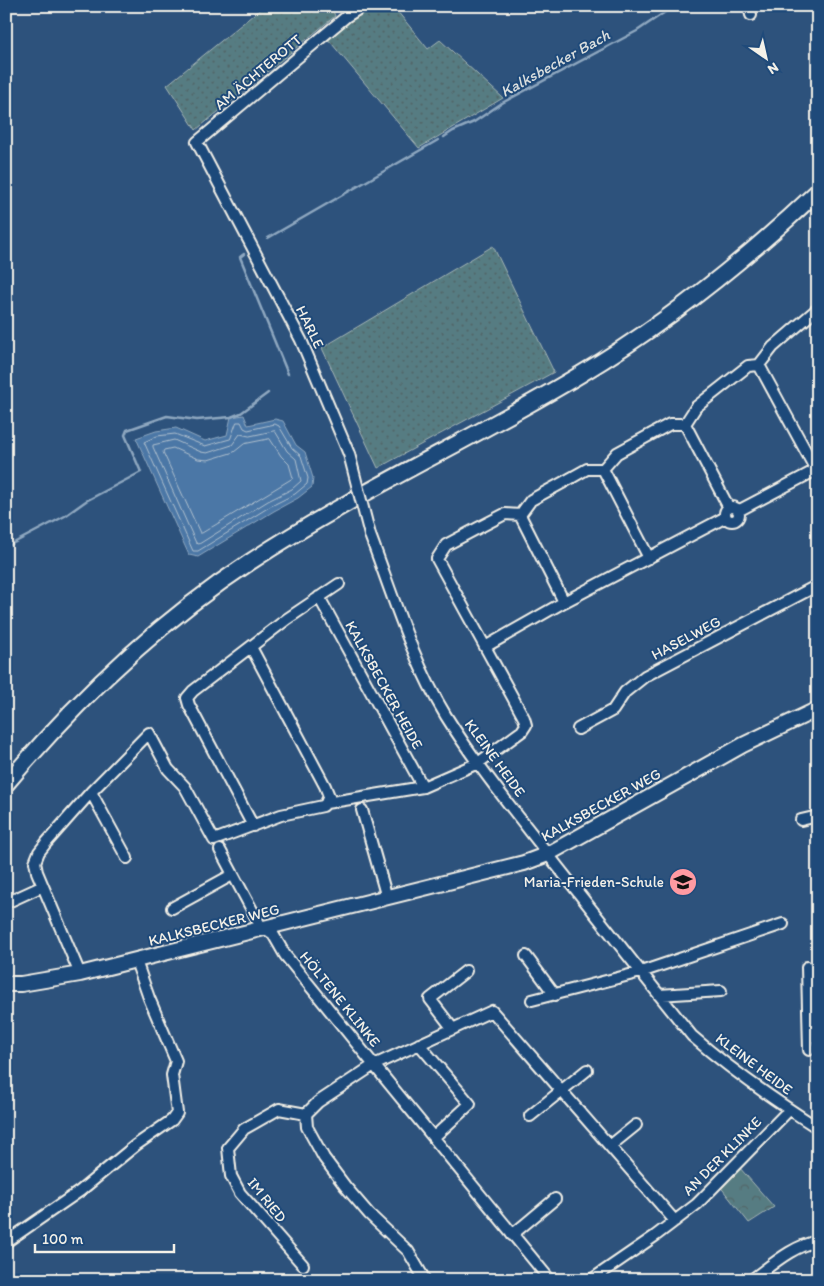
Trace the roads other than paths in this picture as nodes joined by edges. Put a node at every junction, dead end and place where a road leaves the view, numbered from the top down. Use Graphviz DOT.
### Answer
graph roads {
  1 [pos="363,6"];
  2 [pos="197,142"];
  3 [pos="818,191"];
  4 [pos="816,310"];
  5 [pos="758,365"];
  6 [pos="685,424"];
  7 [pos="603,469"];
  8 [pos="817,470"];
  9 [pos="731,512"];
  10 [pos="520,515"];
  11 [pos="370,535"];
  12 [pos="650,558"];
  13 [pos="339,584"];
  14 [pos="818,585"];
  15 [pos="319,597"];
  16 [pos="564,602"];
  17 [pos="251,647"];
  18 [pos="485,647"];
  19 [pos="818,709"];
  20 [pos="578,729"];
  21 [pos="478,763"];
  22 [pos="6,784"];
  23 [pos="423,787"];
  24 [pos="91,792"];
  25 [pos="326,803"];
  26 [pos="362,810"];
  27 [pos="818,816"];
  28 [pos="801,820"];
  29 [pos="253,826"];
  30 [pos="220,850"];
  31 [pos="548,854"];
  32 [pos="127,858"];
  33 [pos="232,875"];
  34 [pos="43,886"];
  35 [pos="387,898"];
  36 [pos="6,903"];
  37 [pos="172,908"];
  38 [pos="783,924"];
  39 [pos="266,929"];
  40 [pos="526,956"];
  41 [pos="136,961"];
  42 [pos="807,967"];
  43 [pos="466,971"];
  44 [pos="641,972"];
  45 [pos="80,974"];
  46 [pos="6,984"];
  47 [pos="721,991"];
  48 [pos="555,995"];
  49 [pos="659,995"];
  50 [pos="532,1000"];
  51 [pos="813,1008"];
  52 [pos="453,1029"];
  53 [pos="419,1044"];
  54 [pos="809,1050"];
  55 [pos="374,1066"];
  56 [pos="587,1070"];
  57 [pos="561,1089"];
  58 [pos="789,1110"];
  59 [pos="306,1114"];
  60 [pos="530,1116"];
  61 [pos="636,1125"];
  62 [pos="818,1128"];
  63 [pos="434,1137"];
  64 [pos="610,1146"];
  65 [pos="555,1199"];
  66 [pos="675,1222"];
  67 [pos="512,1235"];
  68 [pos="818,1241"];
  69 [pos="6,1242"];
  70 [pos="303,1265"];
  71 [pos="425,1280"];
  72 [pos="550,1280"];
  73 [pos="591,1280"];
  74 [pos="751,1280"];
  1 -- 2 [label="street, AM ÄCHTEROTT"];
  2 -- 11 [label="street, HARLE, bridge"];
  3 -- 22 [label="main road"];
  4 -- 5 [label="street"];
  5 -- 6 [label="street"];
  5 -- 8 [label="street"];
  6 -- 7 [label="street"];
  6 -- 9 [label="street"];
  7 -- 10 [label="street"];
  7 -- 12 [label="street"];
  8 -- 9 [label="street"];
  9 -- 12 [label="street"];
  10 -- 16 [label="street"];
  10 -- 18 [label="street"];
  11 -- 21 [label="street, KLEINE HEIDE"];
  12 -- 16 [label="street"];
  13 -- 15 [label="street"];
  14 -- 20 [label="street, HASELWEG"];
  15 -- 17 [label="street"];
  15 -- 23 [label="street, KALKSBECKER HEIDE"];
  16 -- 18 [label="street"];
  17 -- 25 [label="street"];
  17 -- 29 [label="street"];
  18 -- 21 [label="street"];
  19 -- 31 [label="street, KALKSBECKER WEG"];
  21 -- 23 [label="street"];
  21 -- 31 [label="street, KLEINE HEIDE"];
  23 -- 25 [label="street"];
  24 -- 29 [label="street"];
  24 -- 32 [label="street"];
  24 -- 34 [label="street"];
  25 -- 29 [label="street"];
  26 -- 35 [label="street"];
  27 -- 28 [label="street"];
  30 -- 33 [label="street, HÖLTENE KLINKE"];
  31 -- 35 [label="street, KALKSBECKER WEG"];
  31 -- 44 [label="street, KLEINE HEIDE"];
  33 -- 37 [label="street"];
  33 -- 39 [label="street, HÖLTENE KLINKE"];
  34 -- 36 [label="street"];
  34 -- 45 [label="street"];
  35 -- 39 [label="street, KALKSBECKER WEG"];
  38 -- 44 [label="street"];
  39 -- 41 [label="street, KALKSBECKER WEG"];
  39 -- 55 [label="street, HÖLTENE KLINKE"];
  40 -- 48 [label="street"];
  41 -- 45 [label="street, KALKSBECKER WEG"];
  41 -- 69 [label="street, KALKSBECKER WEG"];
  42 -- 51 [label="street"];
  43 -- 52 [label="street"];
  44 -- 48 [label="street"];
  44 -- 49 [label="street, KLEINE HEIDE"];
  45 -- 46 [label="street, KALKSBECKER WEG"];
  47 -- 49 [label="street"];
  48 -- 50 [label="street"];
  49 -- 58 [label="street, KLEINE HEIDE"];
  51 -- 54 [label="street"];
  52 -- 53 [label="street"];
  52 -- 57 [label="street"];
  53 -- 55 [label="street"];
  53 -- 63 [label="street"];
  55 -- 59 [label="street"];
  55 -- 63 [label="street, HÖLTENE KLINKE"];
  56 -- 57 [label="street"];
  57 -- 60 [label="street"];
  57 -- 64 [label="street"];
  58 -- 62 [label="street, KLEINE HEIDE"];
  58 -- 66 [label="street, AN DER KLINKE"];
  59 -- 70 [label="street, IM RIED"];
  59 -- 71 [label="street"];
  61 -- 64 [label="street"];
  63 -- 67 [label="street, HÖLTENE KLINKE"];
  64 -- 66 [label="street"];
  65 -- 67 [label="street"];
  66 -- 73 [label="street, AN DER KLINKE"];
  67 -- 72 [label="street, HÖLTENE KLINKE"];
  68 -- 74 [label="street"];
}
